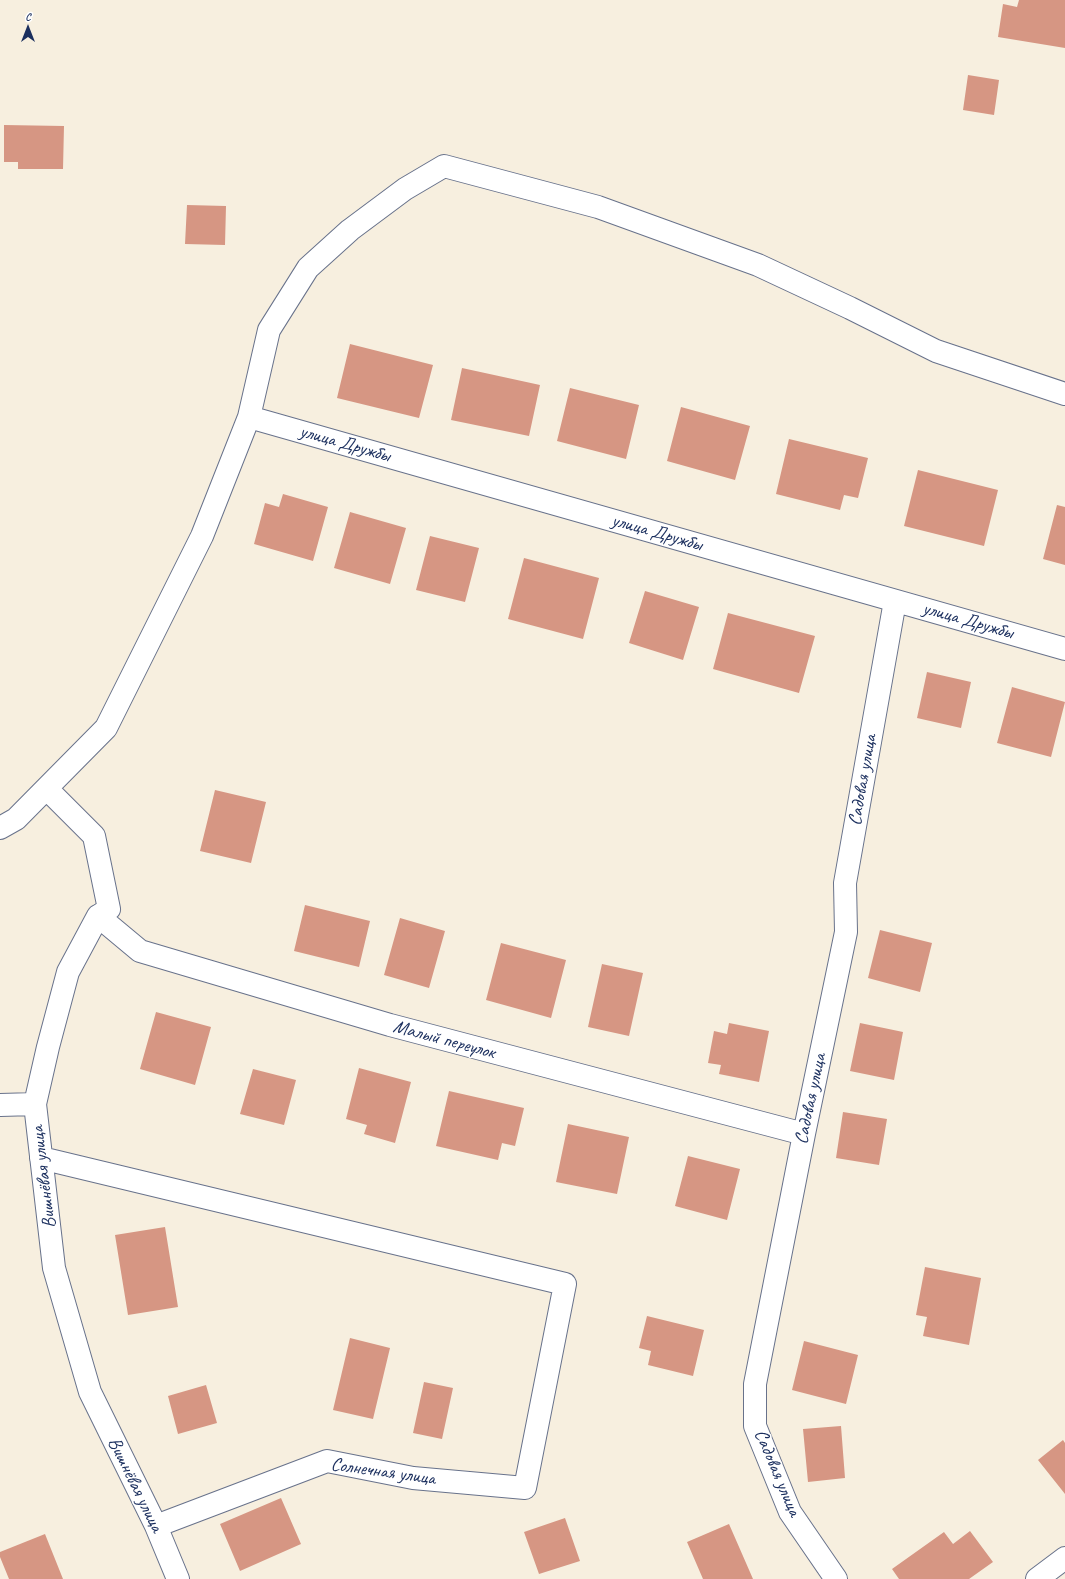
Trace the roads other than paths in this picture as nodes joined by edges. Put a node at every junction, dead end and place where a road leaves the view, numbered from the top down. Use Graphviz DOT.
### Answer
graph roads {
  1 [pos="1065,394"];
  2 [pos="249,417"];
  3 [pos="895,601"];
  4 [pos="1065,649"];
  5 [pos="47,789"];
  6 [pos="0,828"];
  7 [pos="98,916"];
  8 [pos="35,1104"];
  9 [pos="0,1106"];
  10 [pos="804,1134"];
  11 [pos="41,1158"];
  12 [pos="156,1526"];
  13 [pos="1065,1558"];
  14 [pos="178,1579"];
  15 [pos="836,1579"];
  16 [pos="1037,1579"];
  1 -- 2 [label="street"];
  2 -- 3 [label="street, улица Дружбы"];
  2 -- 5 [label="street"];
  3 -- 4 [label="street, улица Дружбы"];
  3 -- 10 [label="street, Садовая улица"];
  5 -- 6 [label="street"];
  5 -- 7 [label="street, Вишнёвая улица"];
  7 -- 8 [label="street, Вишнёвая улица"];
  7 -- 10 [label="street, Малый переулок"];
  8 -- 9 [label="street"];
  8 -- 11 [label="street, Вишнёвая улица"];
  10 -- 15 [label="street, Садовая улица"];
  11 -- 12 [label="street, Вишнёвая улица"];
  11 -- 12 [label="street, Солнечная улица"];
  12 -- 14 [label="street, Вишнёвая улица"];
  13 -- 16 [label="street"];
}
